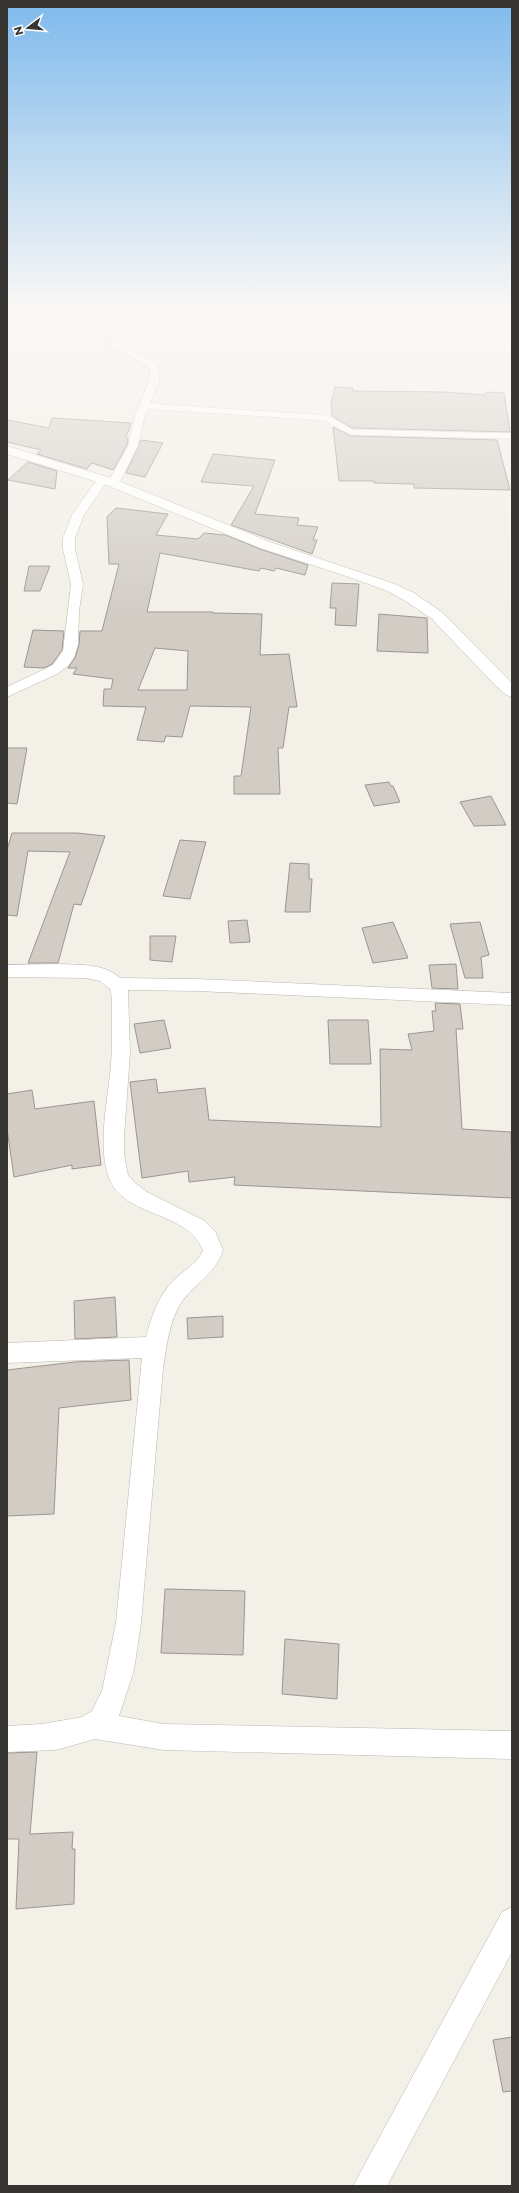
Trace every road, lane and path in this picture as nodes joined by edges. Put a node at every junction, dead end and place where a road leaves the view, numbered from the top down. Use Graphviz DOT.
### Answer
graph roads {
  1 [pos="142,413"];
  2 [pos="256,413"];
  3 [pos="510,436"];
  4 [pos="7,450"];
  5 [pos="107,482"];
  6 [pos="8,691"];
  7 [pos="512,692"];
  8 [pos="7,971"];
  9 [pos="117,984"];
  10 [pos="512,999"];
  11 [pos="155,1347"];
  12 [pos="7,1352"];
  13 [pos="94,1724"];
  14 [pos="7,1739"];
  15 [pos="512,1745"];
  16 [pos="512,1922"];
  17 [pos="369,2186"];
  1 -- 5 [label="street"];
  2 -- 3 [label="lane"];
  4 -- 5 [label="street"];
  5 -- 6 [label="street"];
  5 -- 7 [label="street"];
  8 -- 9 [label="street"];
  9 -- 10 [label="street"];
  9 -- 11 [label="street"];
  11 -- 12 [label="street"];
  11 -- 13 [label="street"];
  13 -- 14 [label="street"];
  13 -- 15 [label="street"];
  16 -- 17 [label="street"];
}
